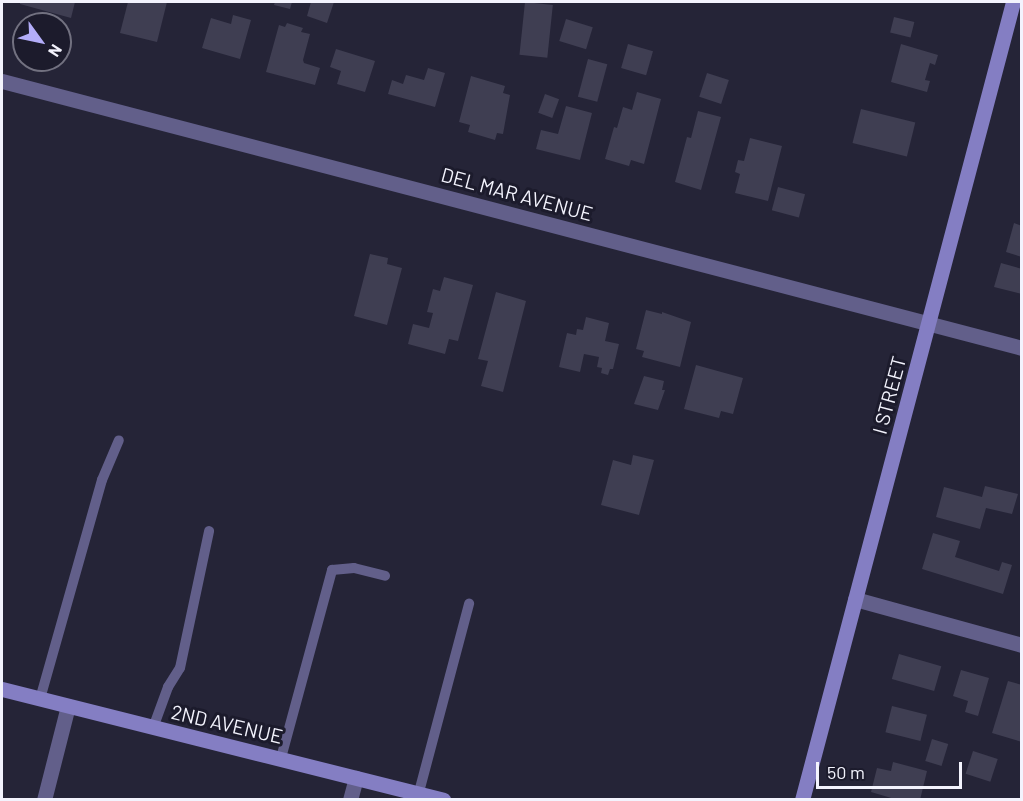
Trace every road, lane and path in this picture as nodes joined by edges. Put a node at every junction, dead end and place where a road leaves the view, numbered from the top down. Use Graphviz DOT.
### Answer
graph roads {
  1 [pos="1013,2"];
  2 [pos="2,81"];
  3 [pos="930,323"];
  4 [pos="1022,348"];
  5 [pos="119,440"];
  6 [pos="209,531"];
  7 [pos="385,576"];
  8 [pos="855,599"];
  9 [pos="469,604"];
  10 [pos="1022,645"];
  11 [pos="2,689"];
  12 [pos="40,699"];
  13 [pos="68,706"];
  14 [pos="153,728"];
  15 [pos="281,758"];
  16 [pos="356,778"];
  17 [pos="418,792"];
  18 [pos="44,800"];
  19 [pos="350,800"];
  20 [pos="443,800"];
  21 [pos="802,800"];
  1 -- 3 [label="street, I STREET"];
  2 -- 3 [label="street, DEL MAR AVENUE"];
  3 -- 4 [label="street, DEL MAR AVENUE"];
  3 -- 8 [label="street, I STREET"];
  5 -- 12 [label="lane"];
  6 -- 14 [label="lane"];
  7 -- 15 [label="lane"];
  8 -- 10 [label="street"];
  8 -- 21 [label="street, I STREET"];
  9 -- 17 [label="lane"];
  11 -- 12 [label="street, 2ND AVENUE"];
  12 -- 13 [label="street, 2ND AVENUE"];
  13 -- 14 [label="street, 2ND AVENUE"];
  13 -- 18 [label="street"];
  14 -- 15 [label="street, 2ND AVENUE"];
  15 -- 16 [label="street, 2ND AVENUE"];
  16 -- 17 [label="street, 2ND AVENUE"];
  16 -- 19 [label="street"];
  17 -- 20 [label="street, 2ND AVENUE"];
}
